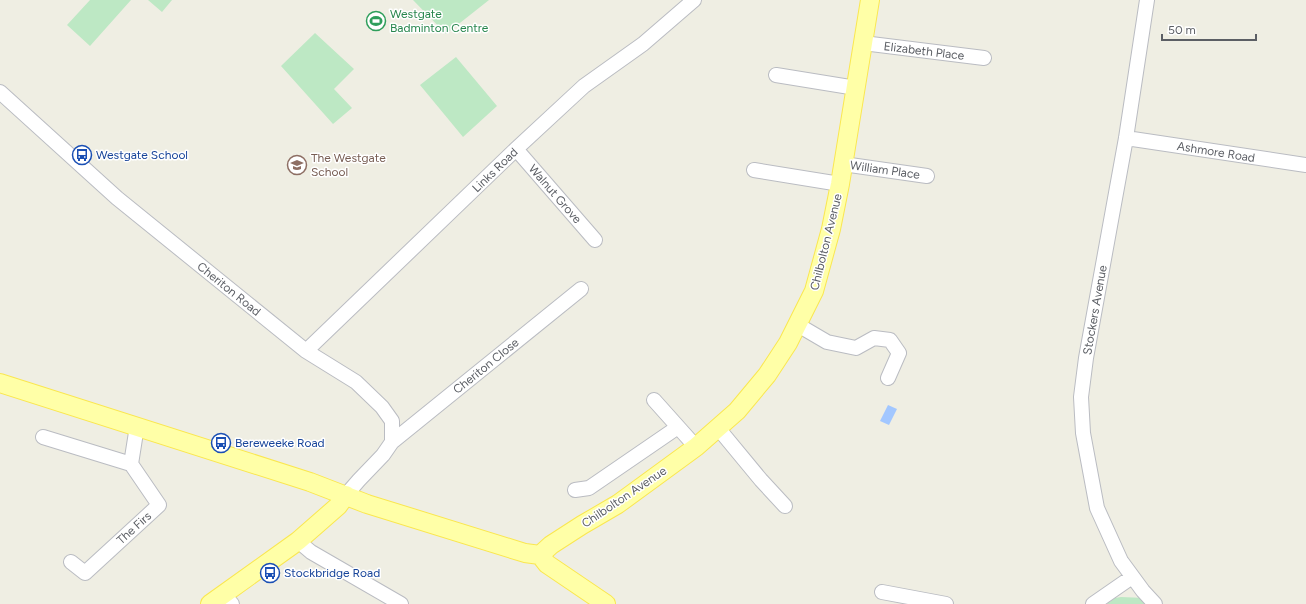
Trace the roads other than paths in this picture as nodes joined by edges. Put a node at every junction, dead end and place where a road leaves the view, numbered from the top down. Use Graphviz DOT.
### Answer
graph roads {
  1 [pos="694,0"];
  2 [pos="870,0"];
  3 [pos="1146,0"];
  4 [pos="863,43"];
  5 [pos="984,58"];
  6 [pos="776,75"];
  7 [pos="856,88"];
  8 [pos="0,92"];
  9 [pos="1126,138"];
  10 [pos="516,149"];
  11 [pos="843,164"];
  12 [pos="1306,165"];
  13 [pos="754,170"];
  14 [pos="927,176"];
  15 [pos="840,184"];
  16 [pos="595,240"];
  17 [pos="581,289"];
  18 [pos="798,325"];
  19 [pos="306,351"];
  20 [pos="888,378"];
  21 [pos="0,383"];
  22 [pos="654,400"];
  23 [pos="137,426"];
  24 [pos="678,428"];
  25 [pos="718,428"];
  26 [pos="43,437"];
  27 [pos="392,442"];
  28 [pos="696,447"];
  29 [pos="131,464"];
  30 [pos="575,490"];
  31 [pos="346,495"];
  32 [pos="785,506"];
  33 [pos="298,541"];
  34 [pos="540,555"];
  35 [pos="71,562"];
  36 [pos="1132,577"];
  37 [pos="882,592"];
  38 [pos="221,601"];
  39 [pos="401,604"];
  40 [pos="606,604"];
  41 [pos="946,604"];
  42 [pos="1094,604"];
  43 [pos="1155,604"];
  1 -- 10 [label="street, Links Road"];
  2 -- 4 [label="main road, Chilbolton Avenue"];
  3 -- 9 [label="street, Stockers Avenue"];
  4 -- 5 [label="street, Elizabeth Place"];
  4 -- 7 [label="main road, Chilbolton Avenue"];
  6 -- 7 [label="street"];
  7 -- 11 [label="main road, Chilbolton Avenue"];
  8 -- 19 [label="street, Cheriton Road"];
  9 -- 12 [label="street, Ashmore Road"];
  9 -- 36 [label="street, Stockers Avenue"];
  10 -- 16 [label="street, Walnut Grove"];
  10 -- 19 [label="street, Links Road"];
  11 -- 14 [label="street, William Place"];
  11 -- 15 [label="main road, Chilbolton Avenue"];
  13 -- 15 [label="street"];
  15 -- 18 [label="main road, Chilbolton Avenue"];
  17 -- 27 [label="street, Cheriton Close"];
  18 -- 20 [label="street"];
  18 -- 25 [label="main road, Chilbolton Avenue"];
  19 -- 27 [label="street, Cheriton Road"];
  21 -- 23 [label="main road"];
  22 -- 24 [label="street"];
  23 -- 29 [label="street"];
  23 -- 31 [label="main road"];
  24 -- 28 [label="street"];
  24 -- 30 [label="street"];
  25 -- 28 [label="main road, Chilbolton Avenue"];
  25 -- 32 [label="street"];
  26 -- 29 [label="street"];
  27 -- 31 [label="street"];
  28 -- 34 [label="main road, Chilbolton Avenue"];
  29 -- 35 [label="street, The Firs"];
  31 -- 33 [label="main road"];
  31 -- 34 [label="main road"];
  33 -- 38 [label="main road"];
  33 -- 39 [label="street"];
  34 -- 40 [label="main road"];
  36 -- 42 [label="street"];
  36 -- 43 [label="street, Stockers Avenue"];
  37 -- 41 [label="street"];
}
